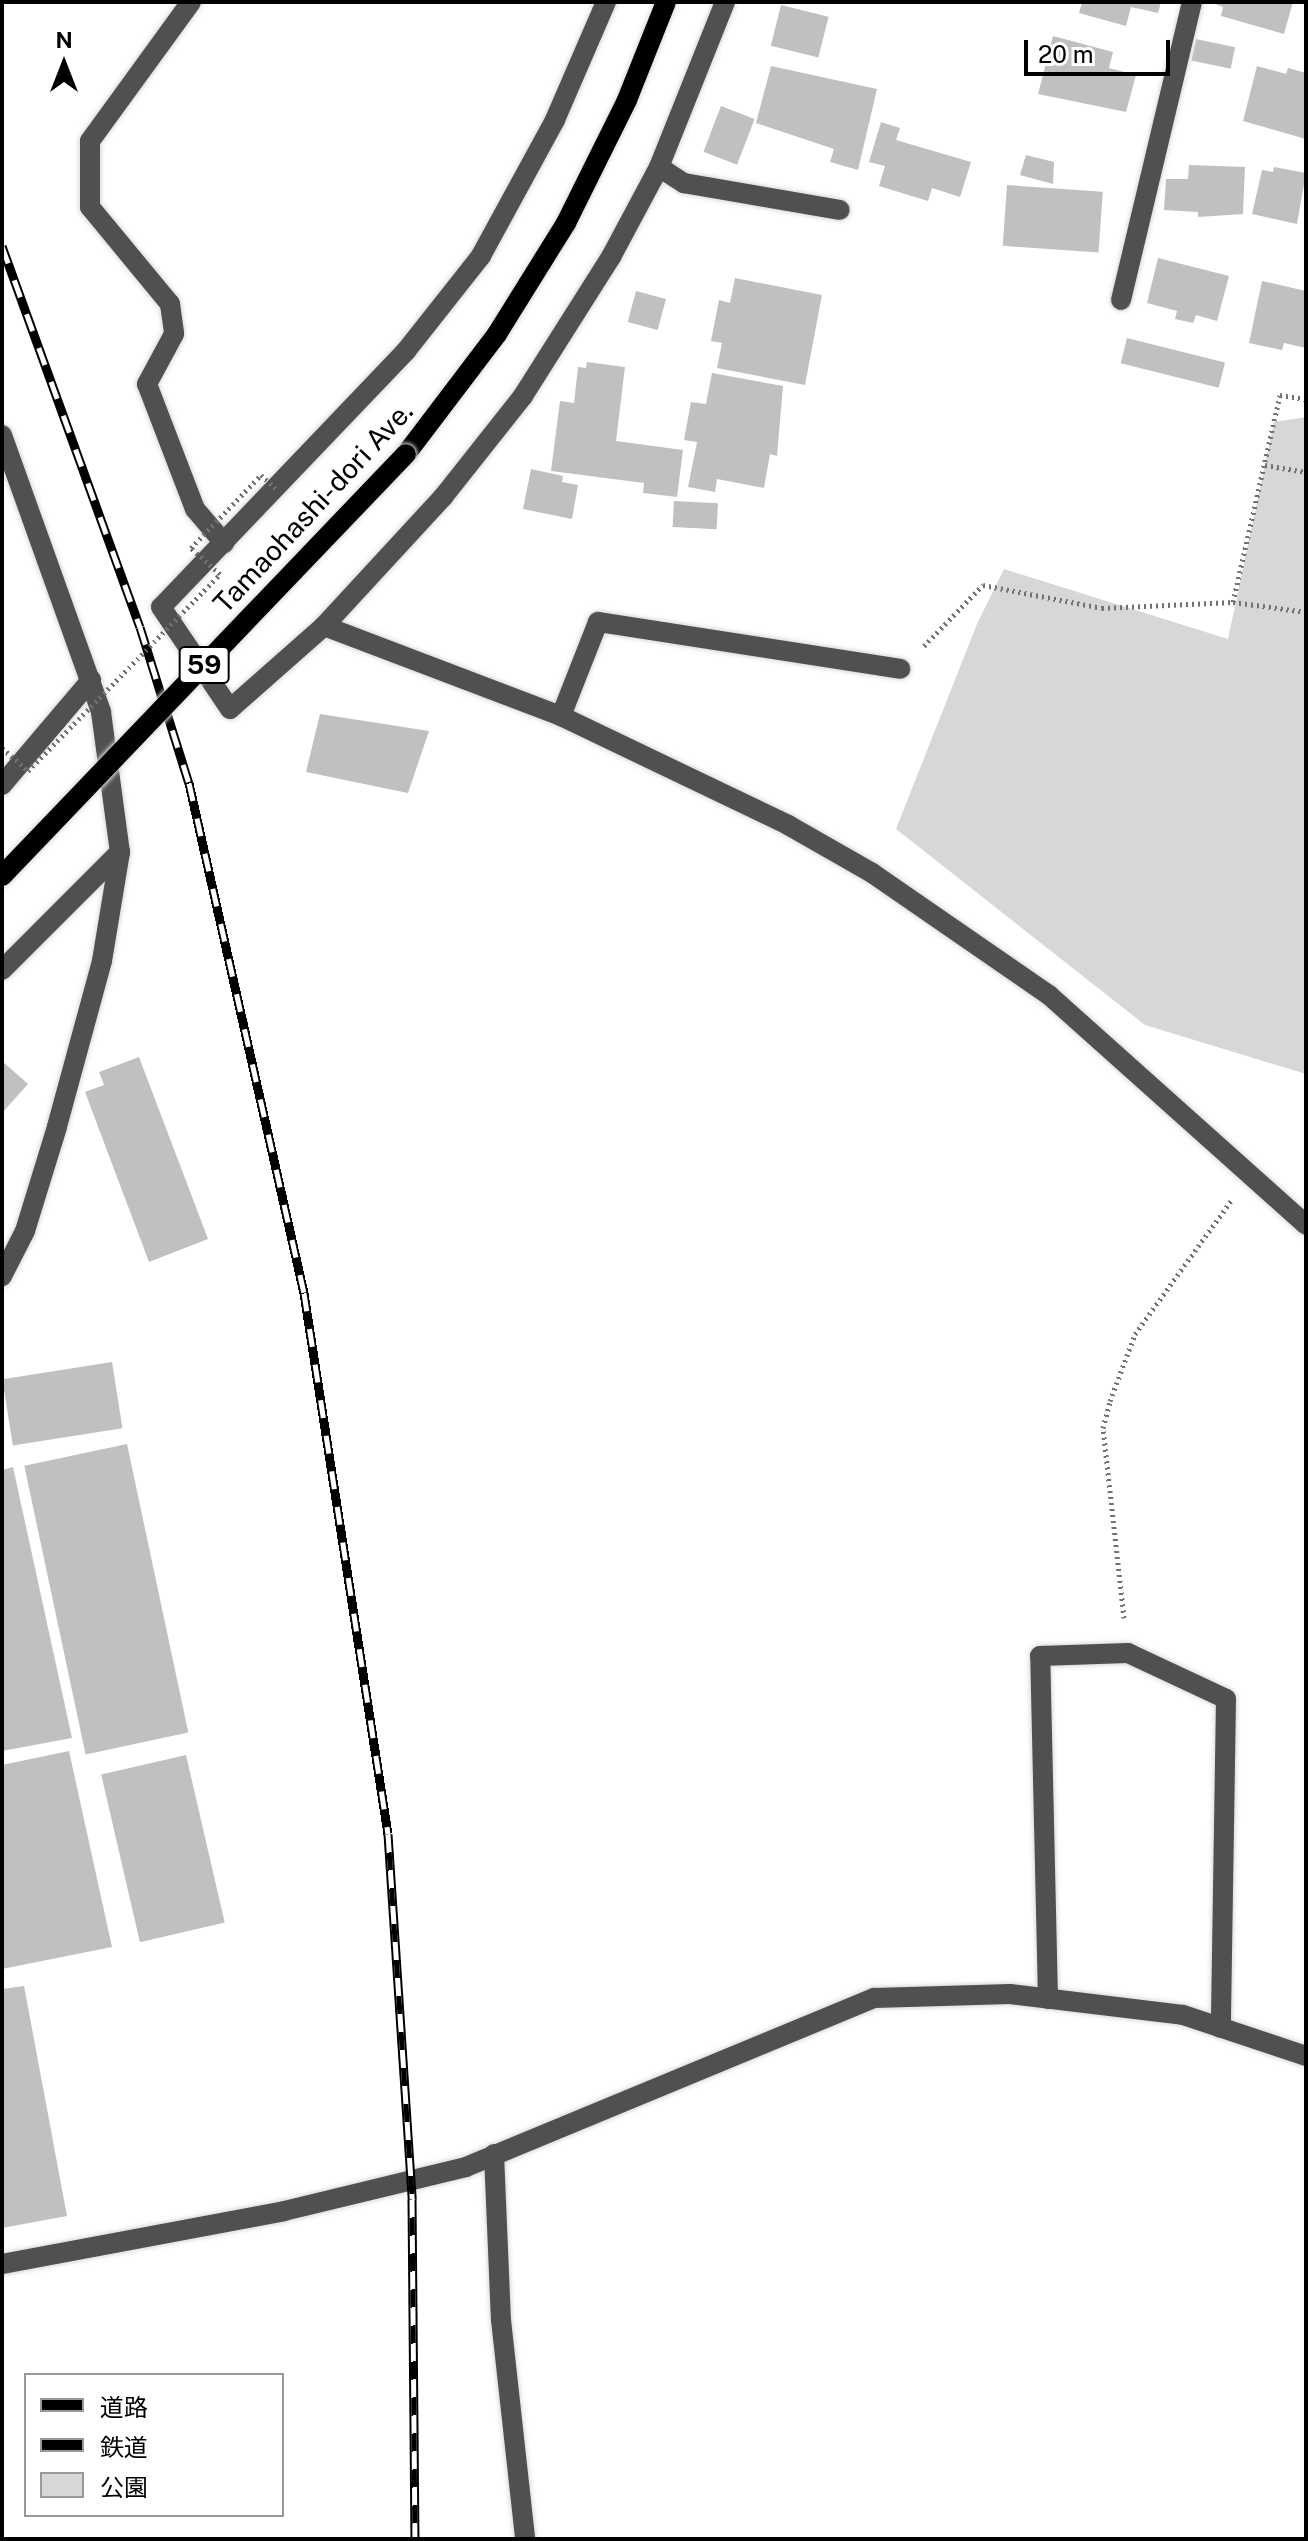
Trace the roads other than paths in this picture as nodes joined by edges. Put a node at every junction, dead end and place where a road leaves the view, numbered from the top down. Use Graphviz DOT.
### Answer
graph roads {
  1 [pos="191,2"];
  2 [pos="606,2"];
  3 [pos="666,2"];
  4 [pos="725,2"];
  5 [pos="1192,2"];
  6 [pos="659,167"];
  7 [pos="840,210"];
  8 [pos="1121,300"];
  9 [pos="2,435"];
  10 [pos="224,543"];
  11 [pos="324,626"];
  12 [pos="900,669"];
  13 [pos="91,680"];
  14 [pos="561,716"];
  15 [pos="2,785"];
  16 [pos="120,852"];
  17 [pos="2,876"];
  18 [pos="2,970"];
  19 [pos="1306,1225"];
  20 [pos="2,1276"];
  21 [pos="1048,1999"];
  22 [pos="1221,2028"];
  23 [pos="1306,2056"];
  24 [pos="494,2154"];
  25 [pos="2,2264"];
  26 [pos="525,2539"];
  1 -- 10 [label="street"];
  2 -- 10 [label="street"];
  3 -- 17 [label="main road, Tamaohashi-dori Ave. / 59, bridge"];
  4 -- 6 [label="street"];
  5 -- 8 [label="street"];
  6 -- 7 [label="street"];
  6 -- 11 [label="street"];
  9 -- 13 [label="street"];
  10 -- 11 [label="street"];
  11 -- 14 [label="street"];
  12 -- 14 [label="street"];
  13 -- 15 [label="street"];
  13 -- 16 [label="street"];
  14 -- 19 [label="street"];
  16 -- 18 [label="street"];
  16 -- 20 [label="street"];
  21 -- 22 [label="street"];
  21 -- 22 [label="street"];
  21 -- 24 [label="street"];
  22 -- 23 [label="street"];
  24 -- 25 [label="street"];
  24 -- 26 [label="street"];
}
